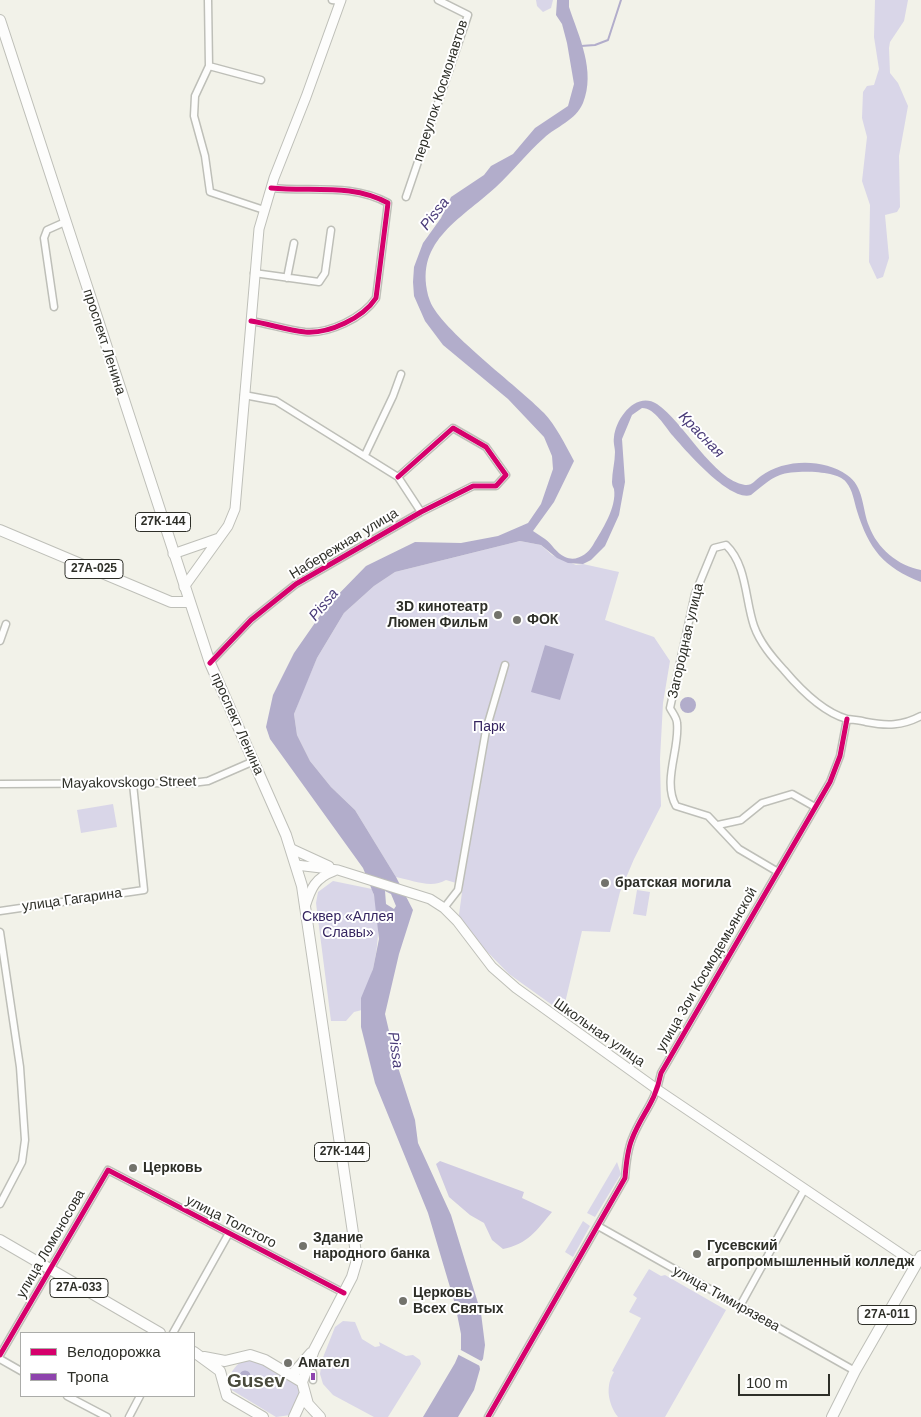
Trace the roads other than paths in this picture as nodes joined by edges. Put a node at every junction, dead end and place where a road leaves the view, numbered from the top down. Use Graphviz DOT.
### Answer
graph roads {
  1 [pos="208,0"];
  2 [pos="338,0"];
  3 [pos="438,0"];
  4 [pos="0,20"];
  5 [pos="3,43"];
  6 [pos="209,66"];
  7 [pos="261,80"];
  8 [pos="271,188"];
  9 [pos="406,197"];
  10 [pos="264,210"];
  11 [pos="65,222"];
  12 [pos="331,230"];
  13 [pos="294,243"];
  14 [pos="254,273"];
  15 [pos="287,278"];
  16 [pos="54,307"];
  17 [pos="251,321"];
  18 [pos="401,374"];
  19 [pos="244,395"];
  20 [pos="365,455"];
  21 [pos="398,477"];
  22 [pos="421,512"];
  23 [pos="0,530"];
  24 [pos="219,538"];
  25 [pos="173,554"];
  26 [pos="184,587"];
  27 [pos="190,602"];
  28 [pos="6,624"];
  29 [pos="0,641"];
  30 [pos="210,663"];
  31 [pos="505,665"];
  32 [pos="921,716"];
  33 [pos="847,719"];
  34 [pos="254,761"];
  35 [pos="0,784"];
  36 [pos="133,784"];
  37 [pos="815,807"];
  38 [pos="718,825"];
  39 [pos="292,849"];
  40 [pos="296,865"];
  41 [pos="338,870"];
  42 [pos="778,872"];
  43 [pos="305,907"];
  44 [pos="444,908"];
  45 [pos="0,911"];
  46 [pos="0,932"];
  47 [pos="0,984"];
  48 [pos="8,984"];
  49 [pos="658,1090"];
  50 [pos="108,1170"];
  51 [pos="804,1190"];
  52 [pos="0,1204"];
  53 [pos="598,1226"];
  54 [pos="229,1233"];
  55 [pos="0,1240"];
  56 [pos="919,1260"];
  57 [pos="48,1270"];
  58 [pos="344,1293"];
  59 [pos="740,1306"];
  60 [pos="158,1332"];
  61 [pos="174,1332"];
  62 [pos="314,1350"];
  63 [pos="195,1352"];
  64 [pos="0,1355"];
  65 [pos="204,1357"];
  66 [pos="235,1358"];
  67 [pos="0,1359"];
  68 [pos="20,1370"];
  69 [pos="855,1371"];
  70 [pos="292,1375"];
  71 [pos="224,1382"];
  72 [pos="302,1382"];
  73 [pos="304,1395"];
  74 [pos="70,1397"];
  75 [pos="139,1397"];
  76 [pos="106,1417"];
  77 [pos="129,1417"];
  78 [pos="263,1417"];
  79 [pos="294,1417"];
  80 [pos="320,1417"];
  81 [pos="488,1417"];
  82 [pos="832,1417"];
  1 -- 6 [label="street"];
  2 -- 8 [label="main road"];
  3 -- 9 [label="street, переулок Космонавтов"];
  4 -- 5 [label="main road, проспект Ленина / 27К-144"];
  5 -- 11 [label="main road, проспект Ленина / 27К-144"];
  6 -- 7 [label="street"];
  6 -- 10 [label="street"];
  8 -- 10 [label="main road"];
  8 -- 17 [label="street"];
  10 -- 14 [label="main road"];
  11 -- 16 [label="street"];
  11 -- 25 [label="main road, проспект Ленина / 27К-144"];
  12 -- 15 [label="street"];
  13 -- 15 [label="street"];
  14 -- 15 [label="street"];
  14 -- 17 [label="main road"];
  17 -- 19 [label="main road"];
  18 -- 20 [label="street"];
  19 -- 20 [label="street"];
  19 -- 24 [label="main road"];
  20 -- 21 [label="street"];
  21 -- 22 [label="street"];
  21 -- 22 [label="street, Набережная улица"];
  22 -- 30 [label="street, Набережная улица"];
  23 -- 27 [label="main road, 27А-025"];
  24 -- 25 [label="main road"];
  24 -- 26 [label="main road"];
  25 -- 26 [label="main road, проспект Ленина / 27К-144"];
  26 -- 27 [label="main road, проспект Ленина / 27К-144"];
  27 -- 30 [label="main road, проспект Ленина / 27К-144"];
  28 -- 29 [label="street"];
  30 -- 34 [label="main road, проспект Ленина / 27К-144"];
  31 -- 44 [label="street"];
  32 -- 33 [label="street"];
  33 -- 37 [label="street, улица Зои Космодемьянской"];
  33 -- 38 [label="street, Загородная улица"];
  34 -- 36 [label="street, Mayakovskogo Street"];
  34 -- 39 [label="main road, проспект Ленина / 27К-144"];
  35 -- 36 [label="street, Mayakovskogo Street"];
  36 -- 45 [label="street, улица Гагарина"];
  37 -- 38 [label="street"];
  37 -- 42 [label="street, улица Зои Космодемьянской"];
  38 -- 42 [label="street"];
  39 -- 40 [label="main road, проспект Ленина / 27К-144"];
  39 -- 41 [label="main road, Школьная улица"];
  40 -- 41 [label="main road, Школьная улица"];
  40 -- 43 [label="main road, проспект Ленина / 27К-144"];
  41 -- 43 [label="main road"];
  41 -- 44 [label="main road, Школьная улица"];
  42 -- 49 [label="street, улица Зои Космодемьянской"];
  43 -- 58 [label="main road, проспект Ленина / 27К-144"];
  44 -- 49 [label="main road, Школьная улица"];
  46 -- 48 [label="street"];
  47 -- 48 [label="street"];
  48 -- 52 [label="street"];
  49 -- 51 [label="main road, Школьная улица"];
  49 -- 53 [label="street, улица Зои Космодемьянской"];
  50 -- 54 [label="street, улица Толстого"];
  50 -- 57 [label="street, улица Ломоносова"];
  51 -- 56 [label="main road, Школьная улица"];
  51 -- 59 [label="street"];
  53 -- 59 [label="street, улица Тимирязева"];
  53 -- 81 [label="street, улица Зои Космодемьянской"];
  54 -- 58 [label="street, улица Толстого"];
  54 -- 61 [label="street"];
  55 -- 57 [label="main road, 27А-033"];
  56 -- 69 [label="main road, 27А-011"];
  57 -- 60 [label="main road, 27А-033"];
  57 -- 64 [label="street, улица Ломоносова"];
  58 -- 62 [label="main road, проспект Ленина / 27К-144"];
  59 -- 69 [label="street, улица Тимирязева"];
  62 -- 70 [label="main road, проспект Ленина / 27К-144"];
  62 -- 72 [label="main road, проспект Ленина / 27К-144"];
  63 -- 65 [label="main road"];
  65 -- 66 [label="main road"];
  65 -- 71 [label="main road"];
  66 -- 70 [label="main road"];
  66 -- 71 [label="main road"];
  67 -- 68 [label="street"];
  69 -- 82 [label="main road, 27А-011"];
  70 -- 72 [label="main road"];
  71 -- 78 [label="main road"];
  72 -- 73 [label="main road"];
  73 -- 79 [label="main road"];
  73 -- 80 [label="main road"];
  74 -- 76 [label="street"];
  75 -- 77 [label="street"];
}
